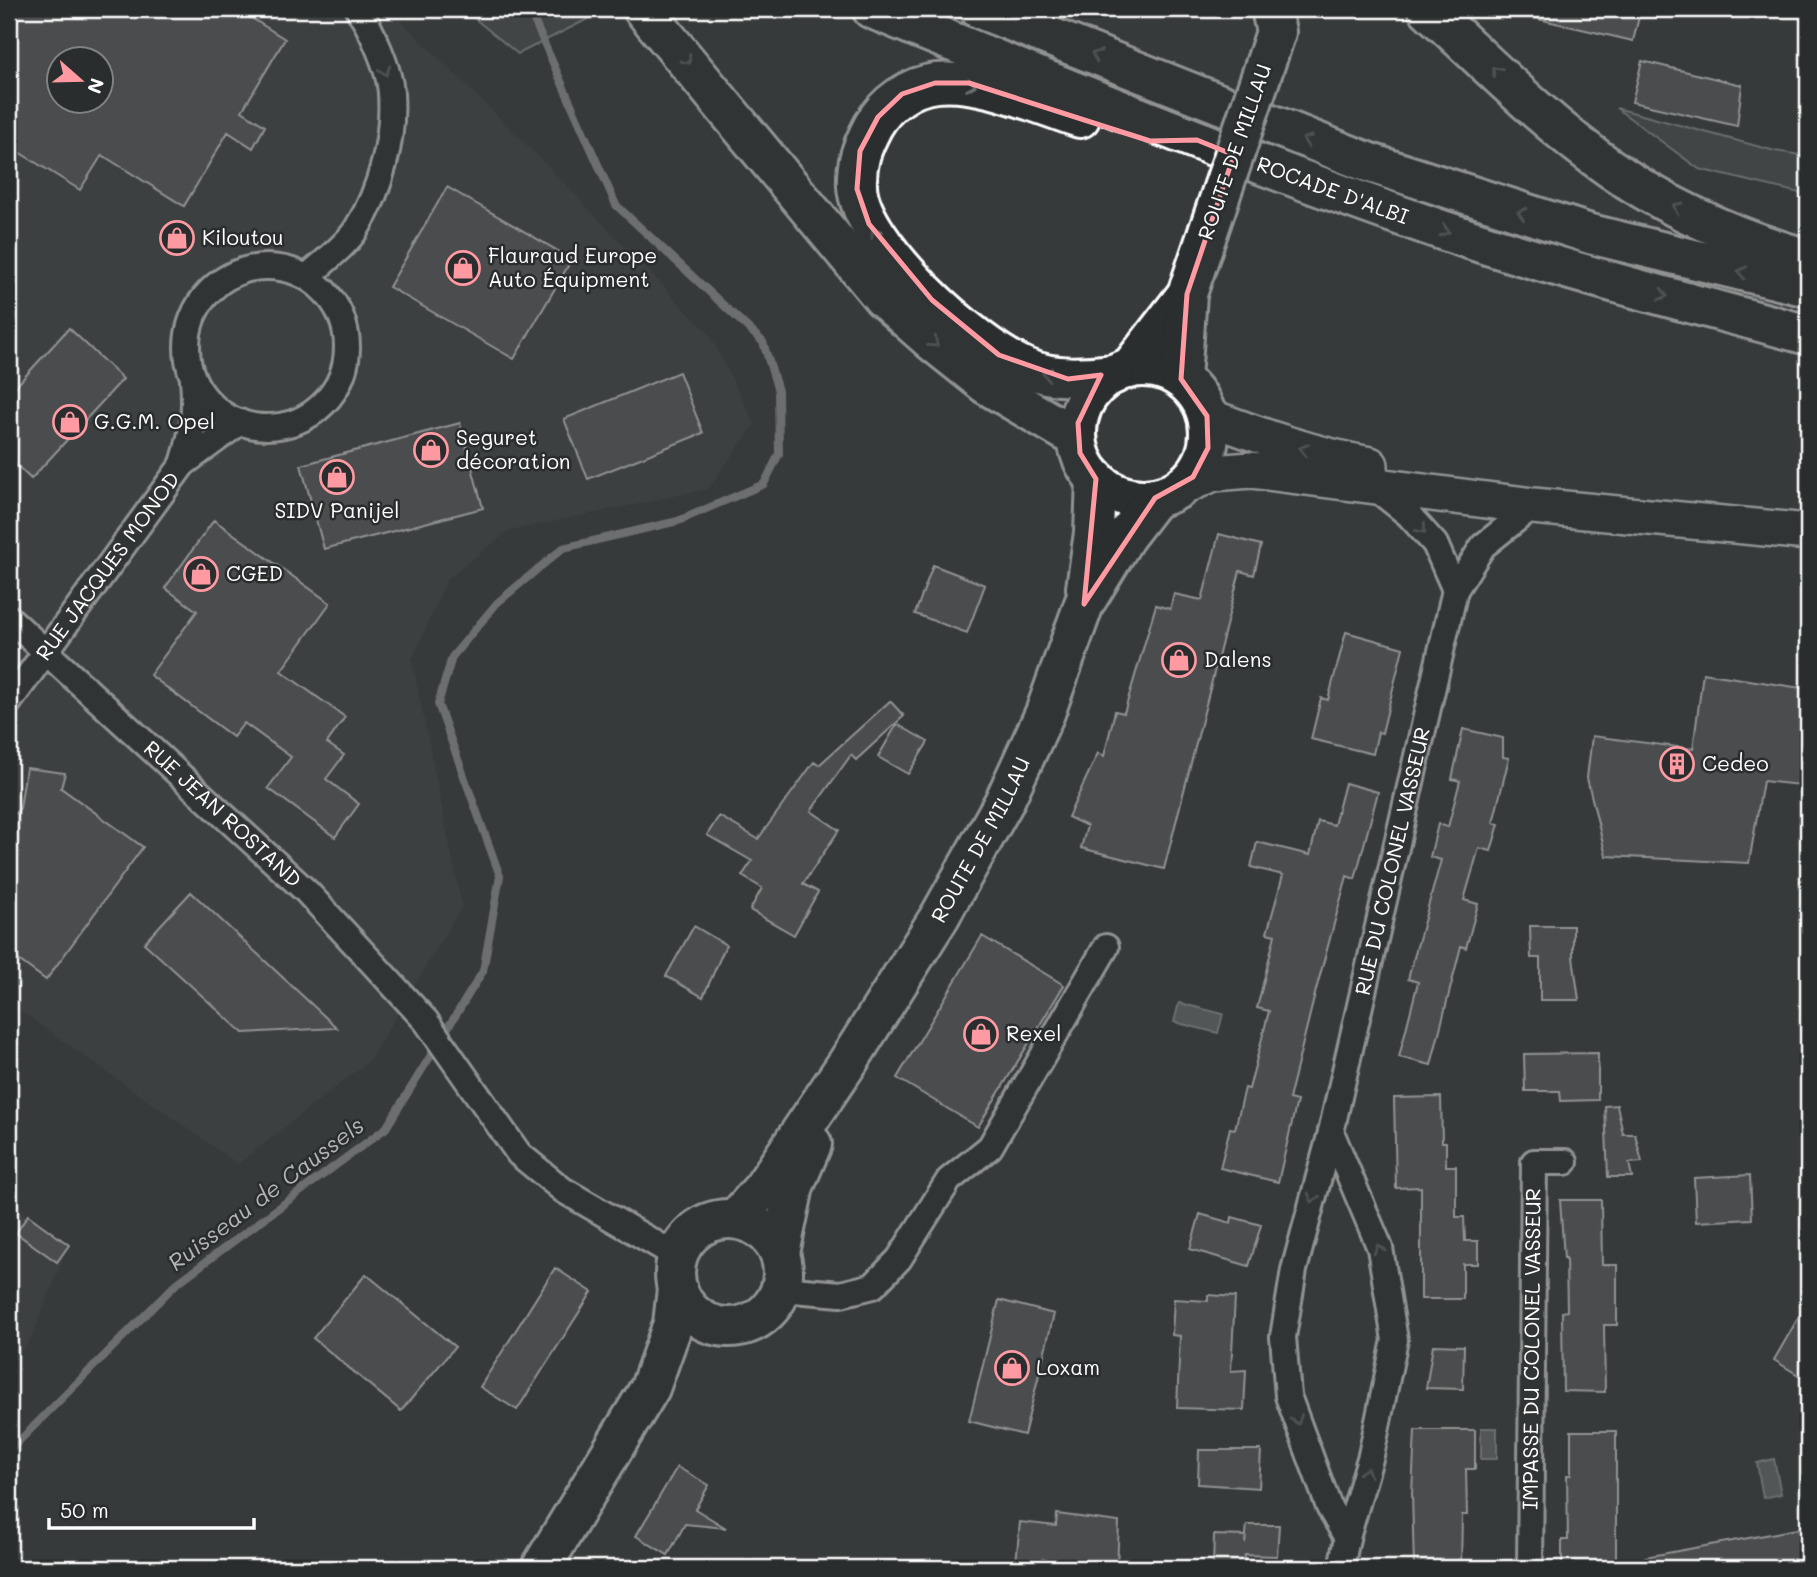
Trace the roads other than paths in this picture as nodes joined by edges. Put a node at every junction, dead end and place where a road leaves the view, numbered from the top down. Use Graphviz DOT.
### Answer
graph roads {
  1 [pos="358,9"];
  2 [pos="643,9"];
  3 [pos="872,9"];
  4 [pos="980,9"];
  5 [pos="1428,9"];
  6 [pos="1277,24"];
  7 [pos="1197,140"];
  8 [pos="1808,260"];
  9 [pos="307,277"];
  10 [pos="1808,288"];
  11 [pos="1188,294"];
  12 [pos="1808,335"];
  13 [pos="1121,371"];
  14 [pos="192,375"];
  15 [pos="1181,379"];
  16 [pos="1207,416"];
  17 [pos="240,422"];
  18 [pos="1077,438"];
  19 [pos="183,464"];
  20 [pos="1096,480"];
  21 [pos="1371,485"];
  22 [pos="1168,493"];
  23 [pos="1533,506"];
  24 [pos="1808,512"];
  25 [pos="1808,532"];
  26 [pos="1455,590"];
  27 [pos="1084,604"];
  28 [pos="9,618"];
  29 [pos="45,652"];
  30 [pos="9,702"];
  31 [pos="1106,947"];
  32 [pos="848,1062"];
  33 [pos="1331,1132"];
  34 [pos="1565,1161"];
  35 [pos="736,1219"];
  36 [pos="780,1271"];
  37 [pos="677,1273"];
  38 [pos="739,1326"];
  39 [pos="650,1388"];
  40 [pos="1347,1538"];
  41 [pos="541,1568"];
  42 [pos="1341,1568"];
  43 [pos="1530,1568"];
  1 -- 9 [label="street, one-way"];
  2 -- 18 [label="main road, one-way"];
  3 -- 7 [label="main road, ROCADE D'ALBI"];
  10 -- 4 [label="main road, ROCADE D'ALBI, one-way"];
  8 -- 5 [label="main road, one-way"];
  6 -- 11 [label="main road, ROUTE DE MILLAU, bridge"];
  7 -- 12 [label="main road, ROCADE D'ALBI, one-way"];
  13 -- 7 [label="main road, one-way"];
  9 -- 14 [label="street"];
  9 -- 17 [label="street"];
  11 -- 13 [label="main road"];
  11 -- 15 [label="main road"];
  13 -- 15 [label="main road"];
  13 -- 18 [label="main road"];
  14 -- 17 [label="street"];
  14 -- 19 [label="street"];
  15 -- 16 [label="main road"];
  16 -- 22 [label="main road"];
  24 -- 16 [label="main road, one-way"];
  17 -- 19 [label="street"];
  18 -- 20 [label="main road"];
  19 -- 29 [label="street, RUE JACQUES MONOD"];
  20 -- 22 [label="main road"];
  20 -- 27 [label="main road, ROUTE DE MILLAU"];
  21 -- 22 [label="main road"];
  21 -- 23 [label="main road"];
  21 -- 26 [label="street, one-way"];
  22 -- 27 [label="main road, ROUTE DE MILLAU"];
  23 -- 25 [label="main road"];
  23 -- 26 [label="street, RUE DU COLONEL VASSEUR"];
  26 -- 33 [label="street, RUE DU COLONEL VASSEUR"];
  27 -- 32 [label="main road, ROUTE DE MILLAU"];
  28 -- 29 [label="street, RUE JEAN ROSTAND"];
  29 -- 30 [label="street, RUE JACQUES MONOD"];
  29 -- 37 [label="street, RUE JEAN ROSTAND"];
  31 -- 36 [label="street"];
  32 -- 35 [label="main road, ROUTE DE MILLAU"];
  32 -- 36 [label="main road, ROUTE DE MILLAU"];
  40 -- 33 [label="street, one-way"];
  33 -- 40 [label="street, RUE DU COLONEL VASSEUR, one-way"];
  34 -- 43 [label="street, IMPASSE DU COLONEL VASSEUR"];
  35 -- 36 [label="main road"];
  35 -- 37 [label="main road"];
  36 -- 38 [label="main road"];
  37 -- 38 [label="main road"];
  37 -- 39 [label="main road"];
  38 -- 39 [label="main road"];
  39 -- 41 [label="main road"];
  40 -- 42 [label="street"];
}
